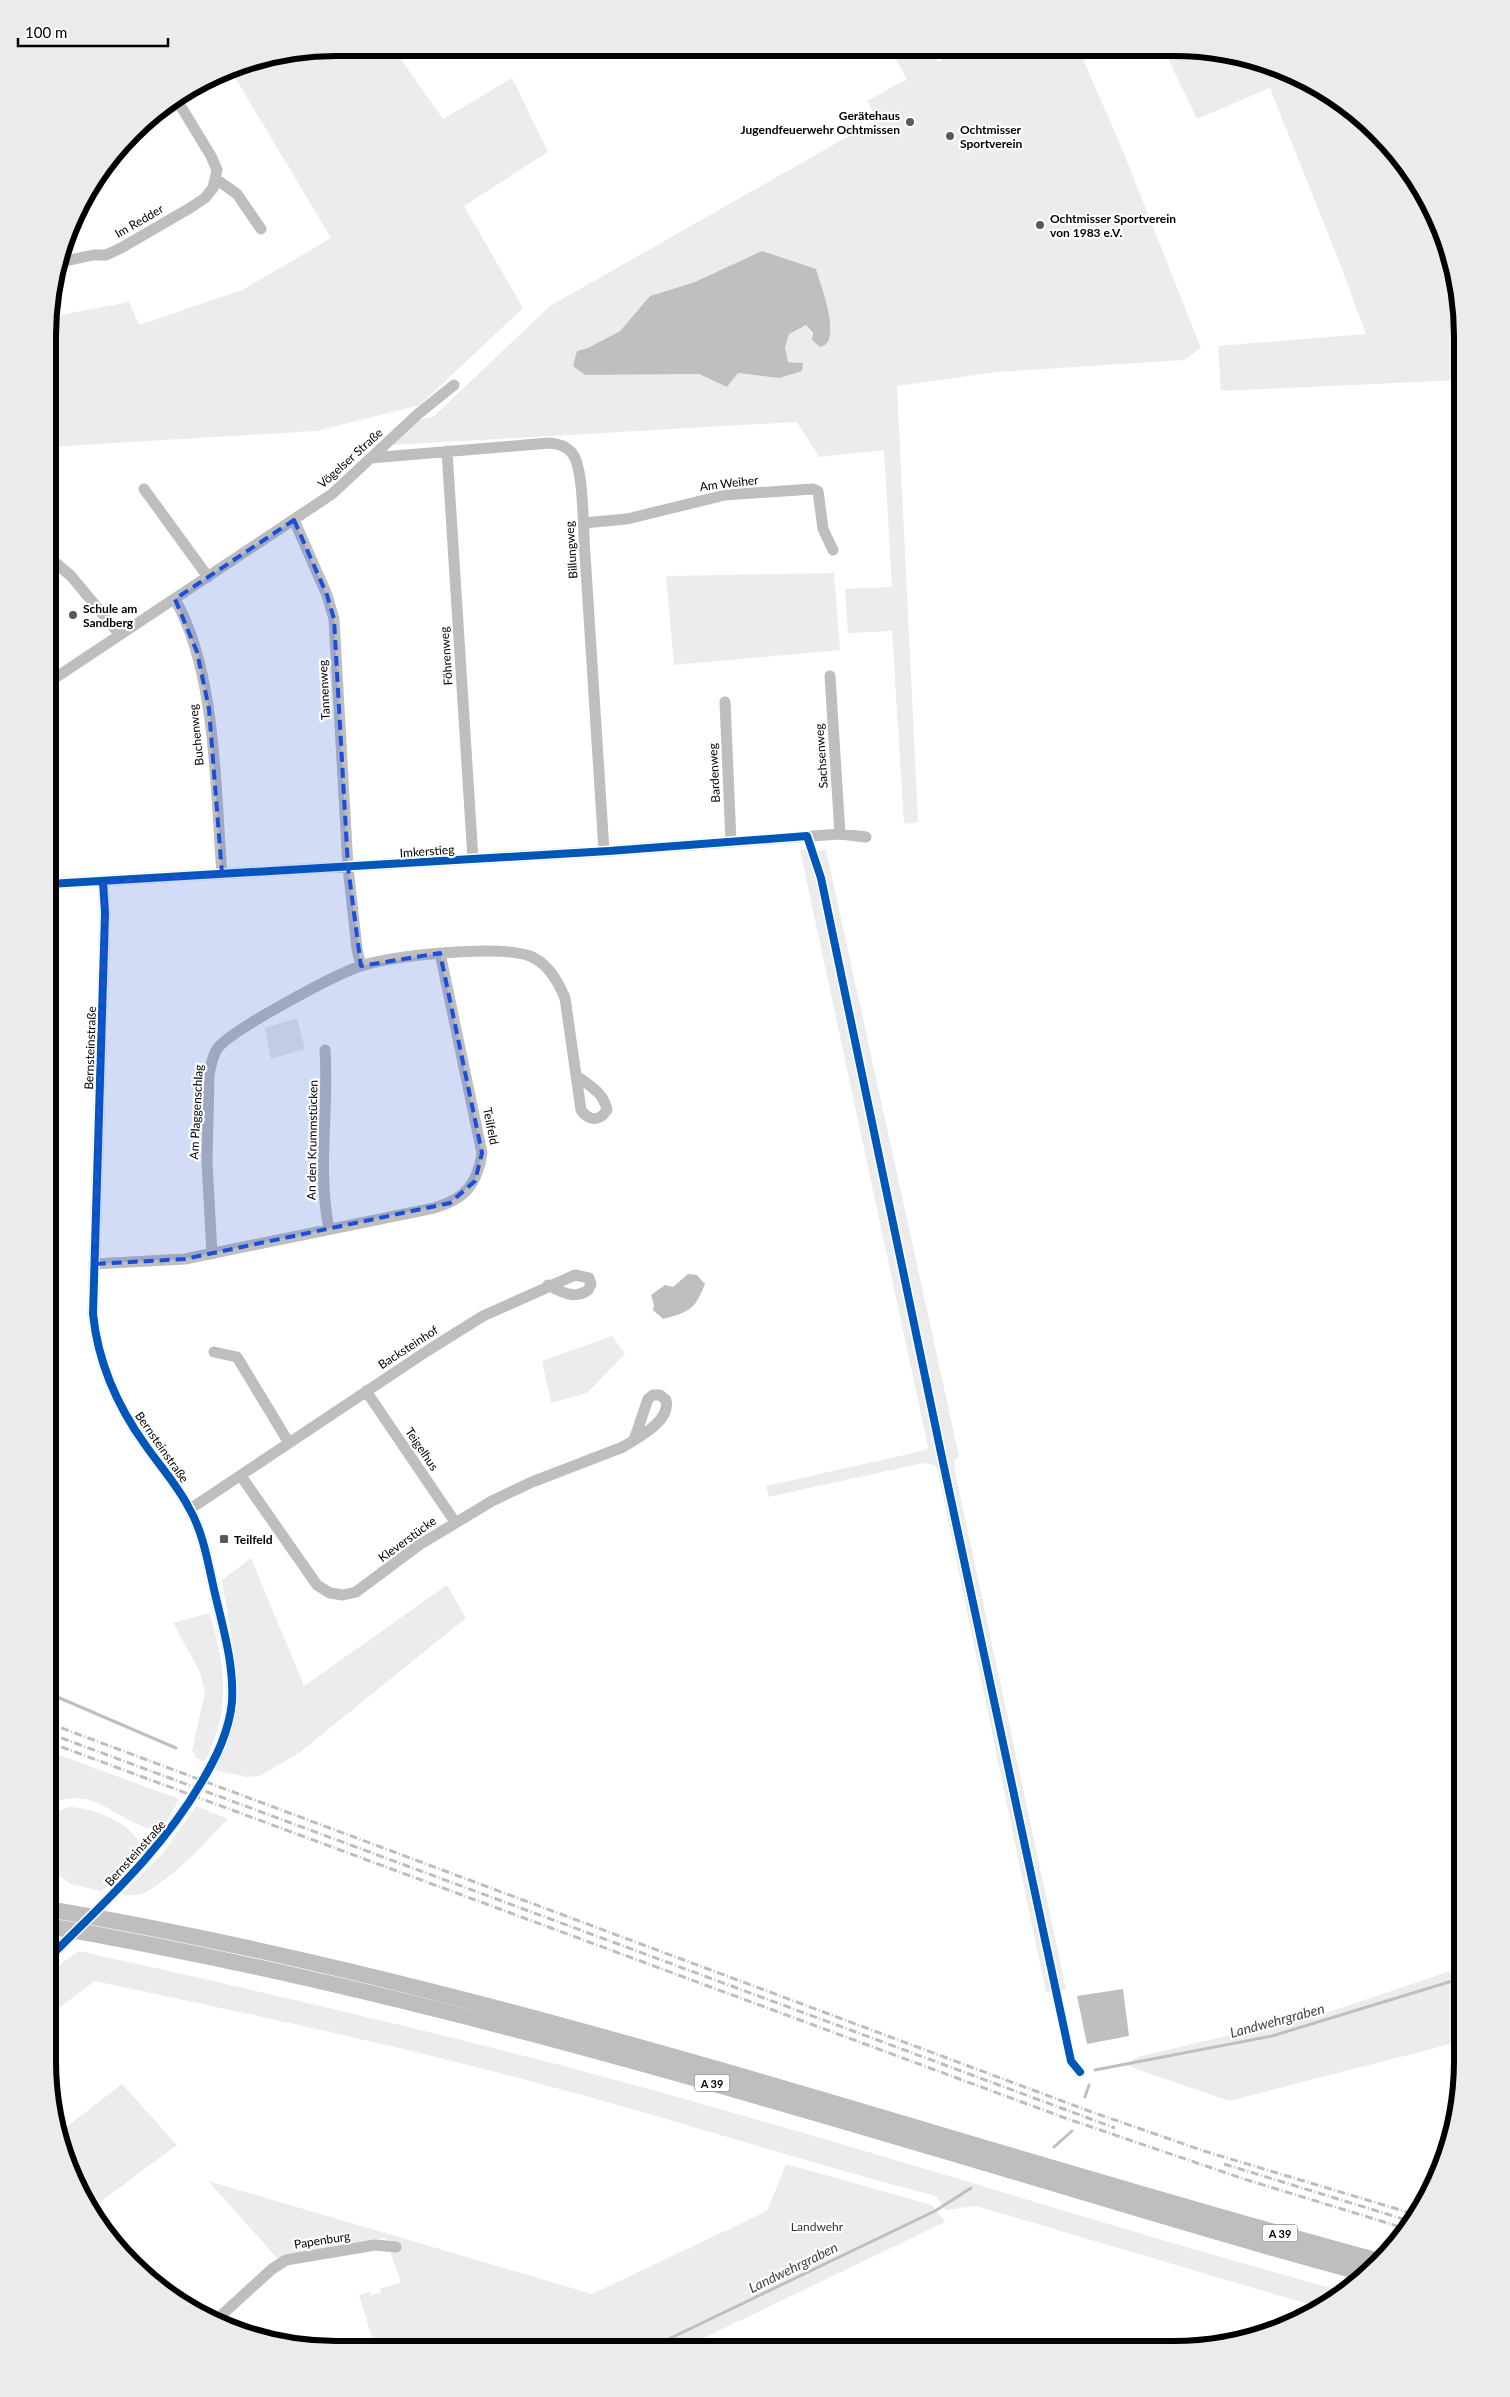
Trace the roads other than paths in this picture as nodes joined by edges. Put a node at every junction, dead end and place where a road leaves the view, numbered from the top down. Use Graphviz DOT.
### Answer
graph roads {
  1 [pos="179,104"];
  2 [pos="216,179"];
  3 [pos="261,229"];
  4 [pos="67,261"];
  5 [pos="454,385"];
  6 [pos="447,451"];
  7 [pos="371,458"];
  8 [pos="144,489"];
  9 [pos="294,520"];
  10 [pos="583,523"];
  11 [pos="833,550"];
  12 [pos="56,563"];
  13 [pos="208,577"];
  14 [pos="176,599"];
  15 [pos="120,635"];
  16 [pos="830,676"];
  17 [pos="56,677"];
  18 [pos="725,702"];
  19 [pos="840,834"];
  20 [pos="866,837"];
  21 [pos="731,842"];
  22 [pos="604,851"];
  23 [pos="473,859"];
  24 [pos="348,867"];
  25 [pos="222,874"];
  26 [pos="102,882"];
  27 [pos="56,884"];
  28 [pos="440,953"];
  29 [pos="361,966"];
  30 [pos="325,1050"];
  31 [pos="577,1076"];
  32 [pos="328,1229"];
  33 [pos="212,1254"];
  34 [pos="94,1264"];
  35 [pos="548,1285"];
  36 [pos="214,1352"];
  37 [pos="366,1391"];
  38 [pos="634,1440"];
  39 [pos="289,1443"];
  40 [pos="241,1476"];
  41 [pos="190,1509"];
  42 [pos="455,1522"];
  43 [pos="56,1911"];
  44 [pos="56,1928"];
  45 [pos="56,1950"];
  46 [pos="396,2247"];
  47 [pos="1372,2259"];
  48 [pos="1358,2271"];
  49 [pos="221,2316"];
  1 -- 2 [label="street"];
  2 -- 3 [label="street"];
  2 -- 4 [label="street, Im Redder"];
  5 -- 7 [label="street, Vögelser Straße"];
  6 -- 7 [label="street, Billungweg"];
  6 -- 10 [label="street, Billungweg"];
  6 -- 23 [label="street, Föhrenweg"];
  7 -- 9 [label="street, Vögelser Straße"];
  8 -- 13 [label="street"];
  9 -- 13 [label="street, Vögelser Straße"];
  9 -- 24 [label="street, Tannenweg"];
  10 -- 11 [label="street, Am Weiher"];
  10 -- 22 [label="street, Billungweg"];
  12 -- 15 [label="street"];
  13 -- 14 [label="street, Vögelser Straße"];
  14 -- 15 [label="street, Vögelser Straße"];
  14 -- 25 [label="street, Buchenweg"];
  15 -- 17 [label="street, Vögelser Straße"];
  16 -- 19 [label="street, Sachsenweg"];
  18 -- 21 [label="street, Bardenweg"];
  19 -- 20 [label="street, Imkerstieg"];
  19 -- 21 [label="street, Imkerstieg"];
  21 -- 22 [label="street, Imkerstieg"];
  22 -- 23 [label="street, Imkerstieg"];
  23 -- 24 [label="street, Imkerstieg"];
  24 -- 25 [label="street, Imkerstieg"];
  24 -- 29 [label="street"];
  25 -- 26 [label="street, Imkerstieg"];
  26 -- 27 [label="street, Imkerstieg"];
  26 -- 34 [label="street, Bernsteinstraße"];
  28 -- 29 [label="street, Am Plaggenschlag"];
  28 -- 31 [label="street, Am Plaggenschlag"];
  28 -- 32 [label="street, Teilfeld"];
  29 -- 33 [label="street, Am Plaggenschlag"];
  30 -- 32 [label="street, An den Krummstücken"];
  32 -- 33 [label="street, Teilfeld"];
  33 -- 34 [label="street, Teilfeld"];
  34 -- 41 [label="street, Bernsteinstraße"];
  35 -- 37 [label="street, Backsteinhof"];
  36 -- 39 [label="street"];
  37 -- 39 [label="street, Backsteinhof"];
  37 -- 42 [label="street, Teigelhus"];
  38 -- 42 [label="street, Kleverstücke"];
  39 -- 40 [label="street, Backsteinhof"];
  40 -- 41 [label="street, Backsteinhof"];
  40 -- 42 [label="street, Kleverstücke"];
  41 -- 45 [label="street, Bernsteinstraße"];
  43 -- 47 [label="highway, A 39"];
  44 -- 48 [label="highway, A 39"];
  46 -- 49 [label="street, Papenburg"];
}
